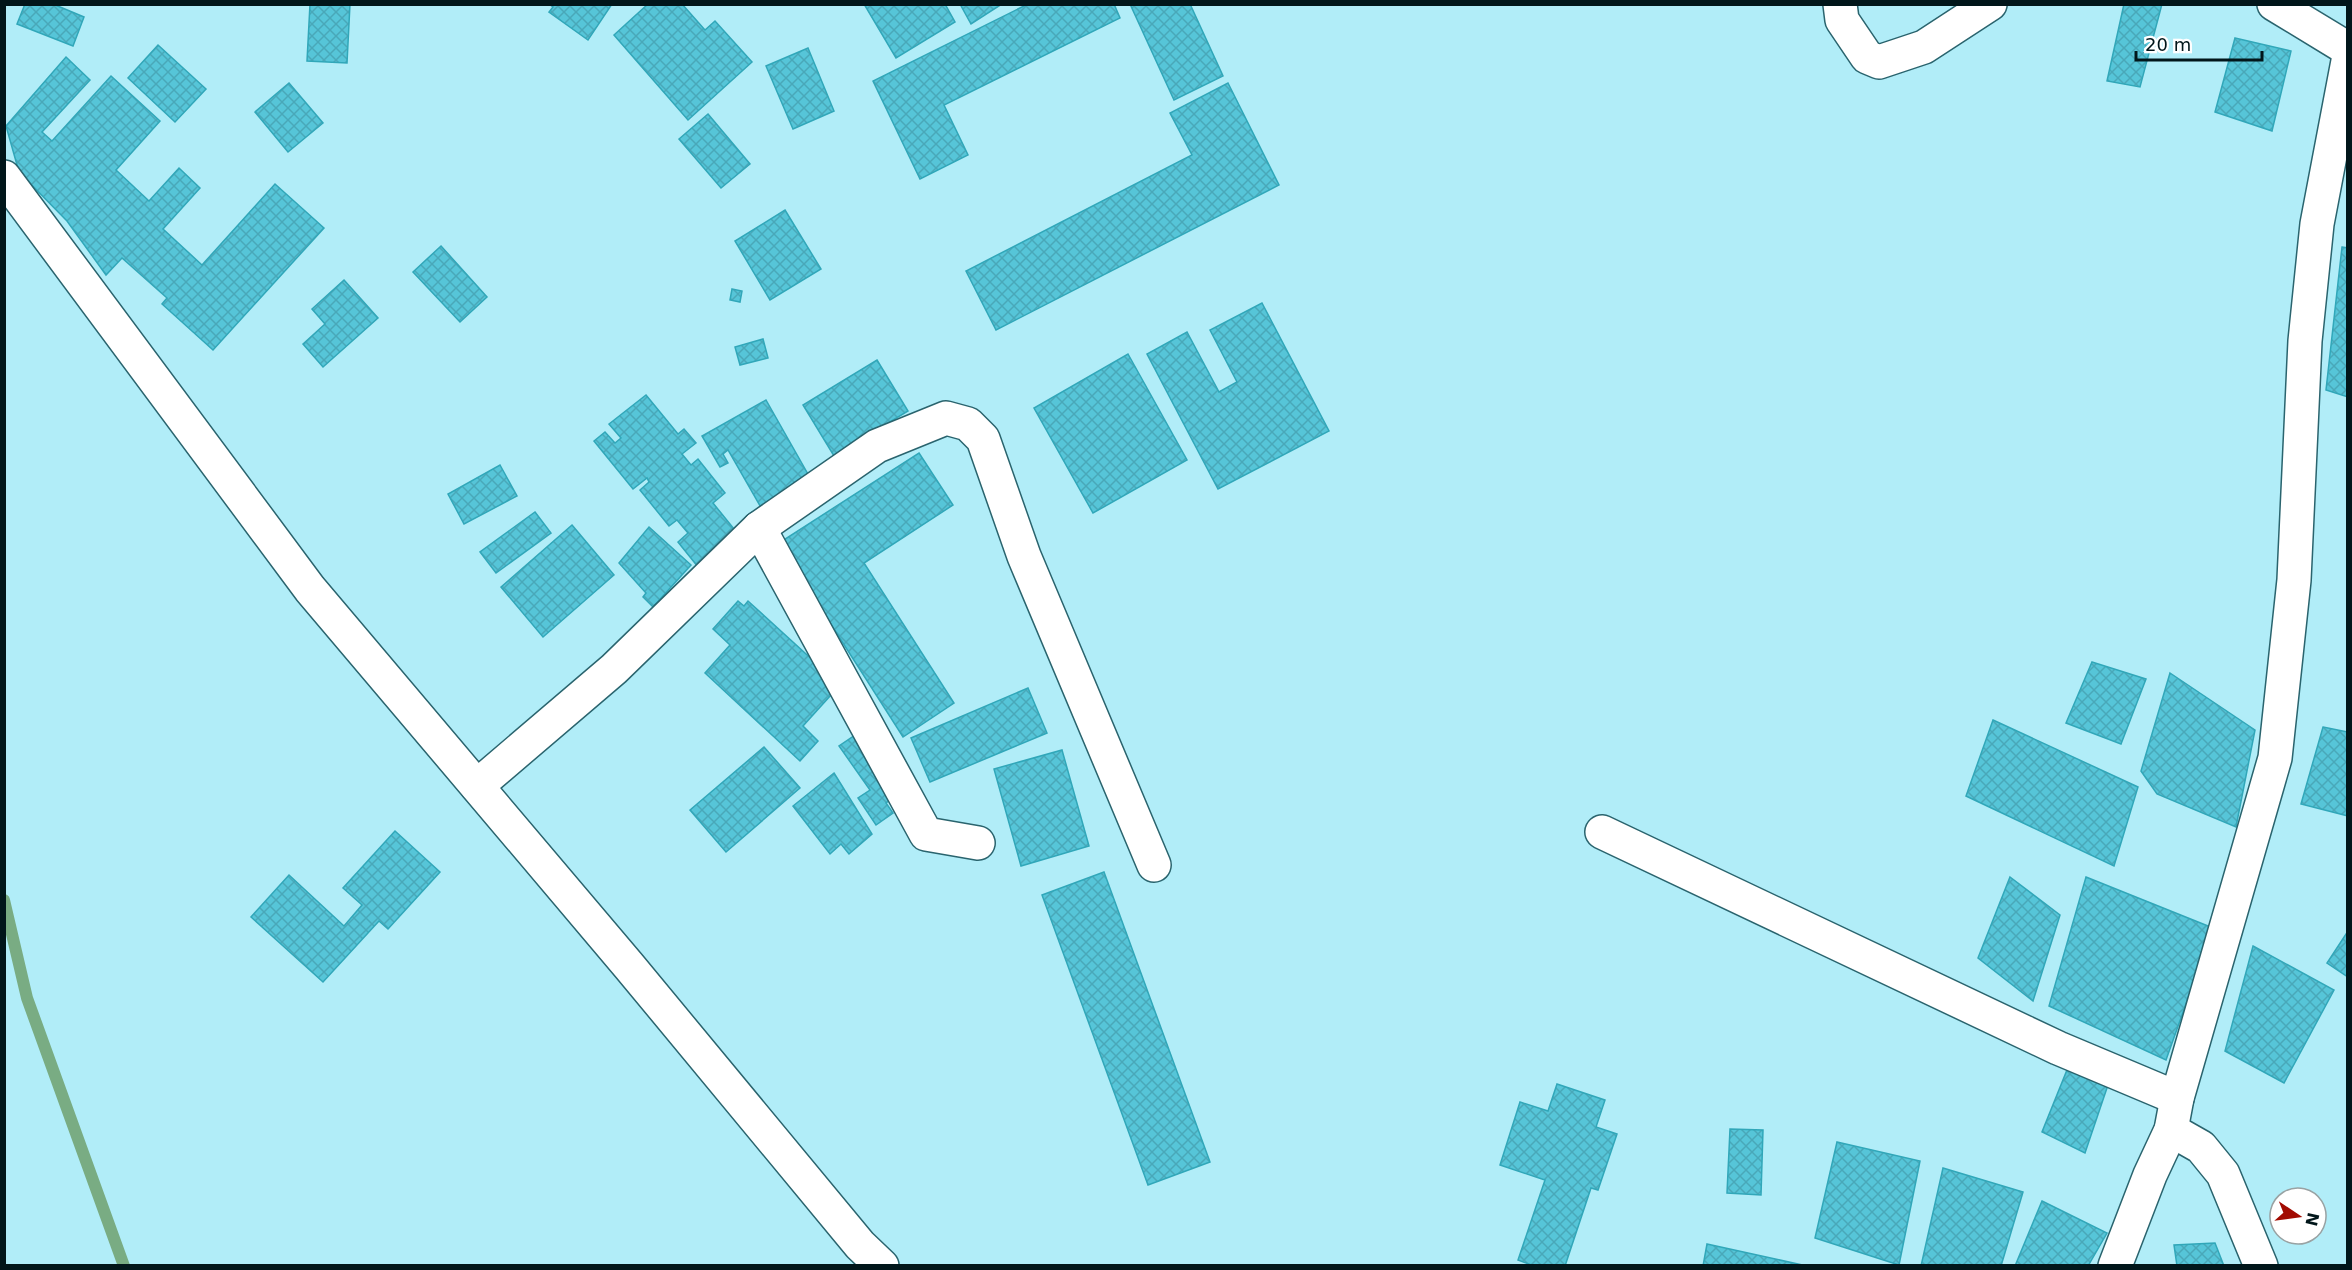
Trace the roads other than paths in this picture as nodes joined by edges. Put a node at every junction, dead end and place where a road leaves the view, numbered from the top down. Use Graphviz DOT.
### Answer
graph roads {
  1 [pos="1840,4"];
  2 [pos="1990,4"];
  3 [pos="2274,4"];
  4 [pos="2348,48"];
  5 [pos="2348,61"];
  6 [pos="4,177"];
  7 [pos="759,528"];
  8 [pos="477,786"];
  9 [pos="1602,832"];
  10 [pos="978,843"];
  11 [pos="1154,866"];
  12 [pos="2177,1098"];
  13 [pos="2171,1130"];
  14 [pos="882,1266"];
  15 [pos="2115,1266"];
  16 [pos="2261,1266"];
  1 -- 2 [label="street"];
  3 -- 4 [label="street"];
  5 -- 12 [label="street"];
  6 -- 8 [label="street"];
  7 -- 8 [label="street"];
  7 -- 10 [label="street"];
  7 -- 11 [label="street"];
  8 -- 14 [label="street"];
  9 -- 12 [label="street"];
  12 -- 13 [label="street"];
  13 -- 15 [label="street"];
  13 -- 16 [label="street"];
}
